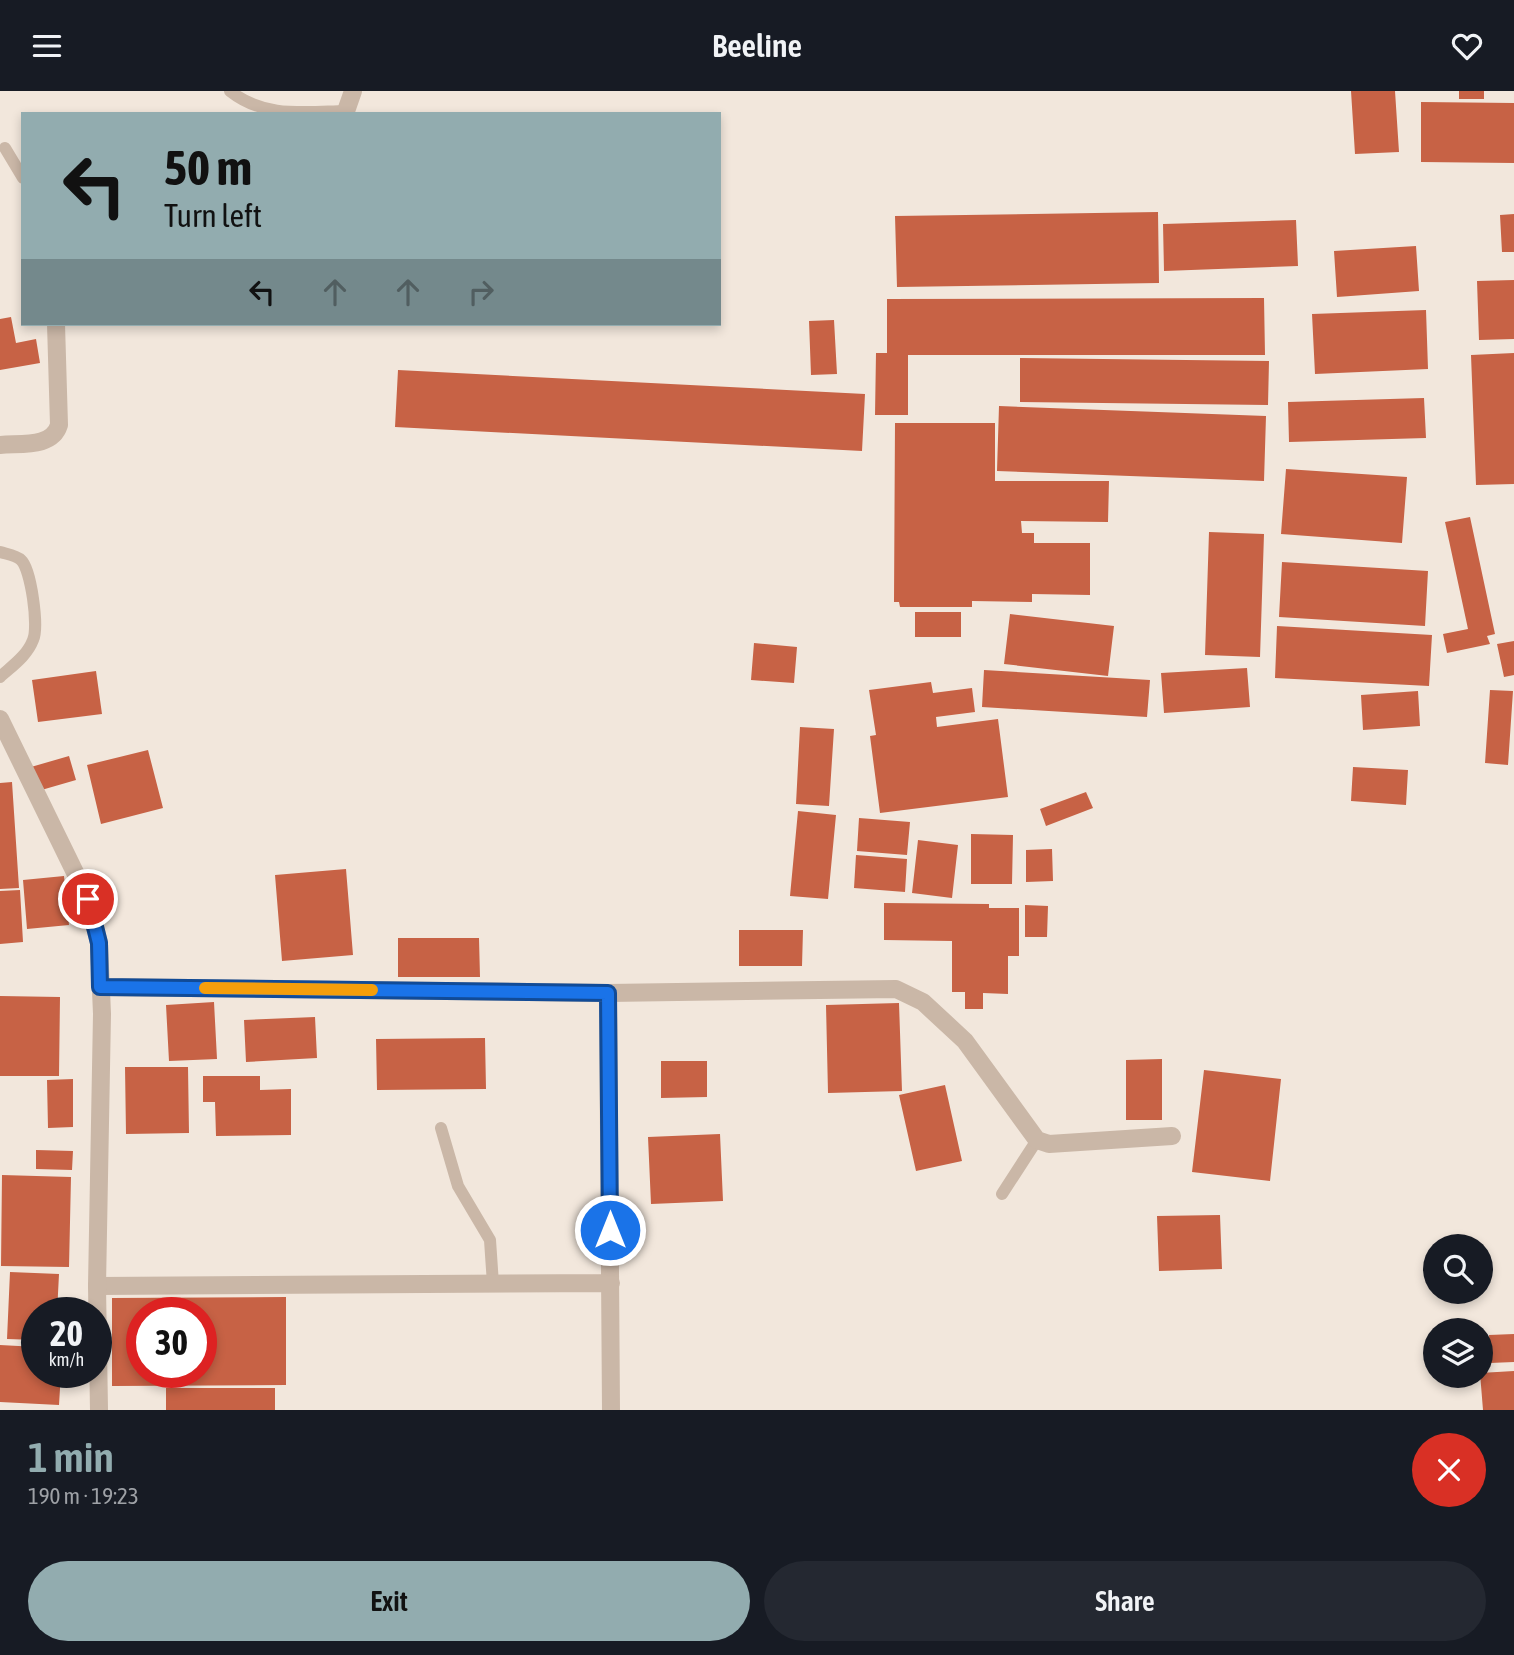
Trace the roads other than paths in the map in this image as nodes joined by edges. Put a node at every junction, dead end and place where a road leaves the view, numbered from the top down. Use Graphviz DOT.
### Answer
graph roads {
  1 [pos="230,91"];
  2 [pos="352,91"];
  3 [pos="345,112"];
  4 [pos="5,148"];
  5 [pos="21,175"];
  6 [pos="55,326"];
  7 [pos="0,445"];
  8 [pos="0,552"];
  9 [pos="0,677"];
  10 [pos="0,719"];
  11 [pos="100,987"];
  12 [pos="608,993"];
  13 [pos="441,1128"];
  14 [pos="1172,1136"];
  15 [pos="1037,1140"];
  16 [pos="1002,1193"];
  17 [pos="611,1283"];
  18 [pos="493,1284"];
  19 [pos="97,1286"];
  20 [pos="99,1410"];
  21 [pos="611,1410"];
  1 -- 3 [label="lane"];
  2 -- 3 [label="street"];
  4 -- 5 [label="lane"];
  6 -- 7 [label="street"];
  8 -- 9 [label="lane"];
  10 -- 11 [label="street"];
  11 -- 12 [label="street"];
  11 -- 19 [label="street"];
  12 -- 15 [label="street"];
  12 -- 17 [label="street"];
  13 -- 18 [label="lane"];
  14 -- 15 [label="street"];
  15 -- 16 [label="lane"];
  17 -- 18 [label="street"];
  17 -- 21 [label="street"];
  18 -- 19 [label="street"];
  19 -- 20 [label="street"];
}
